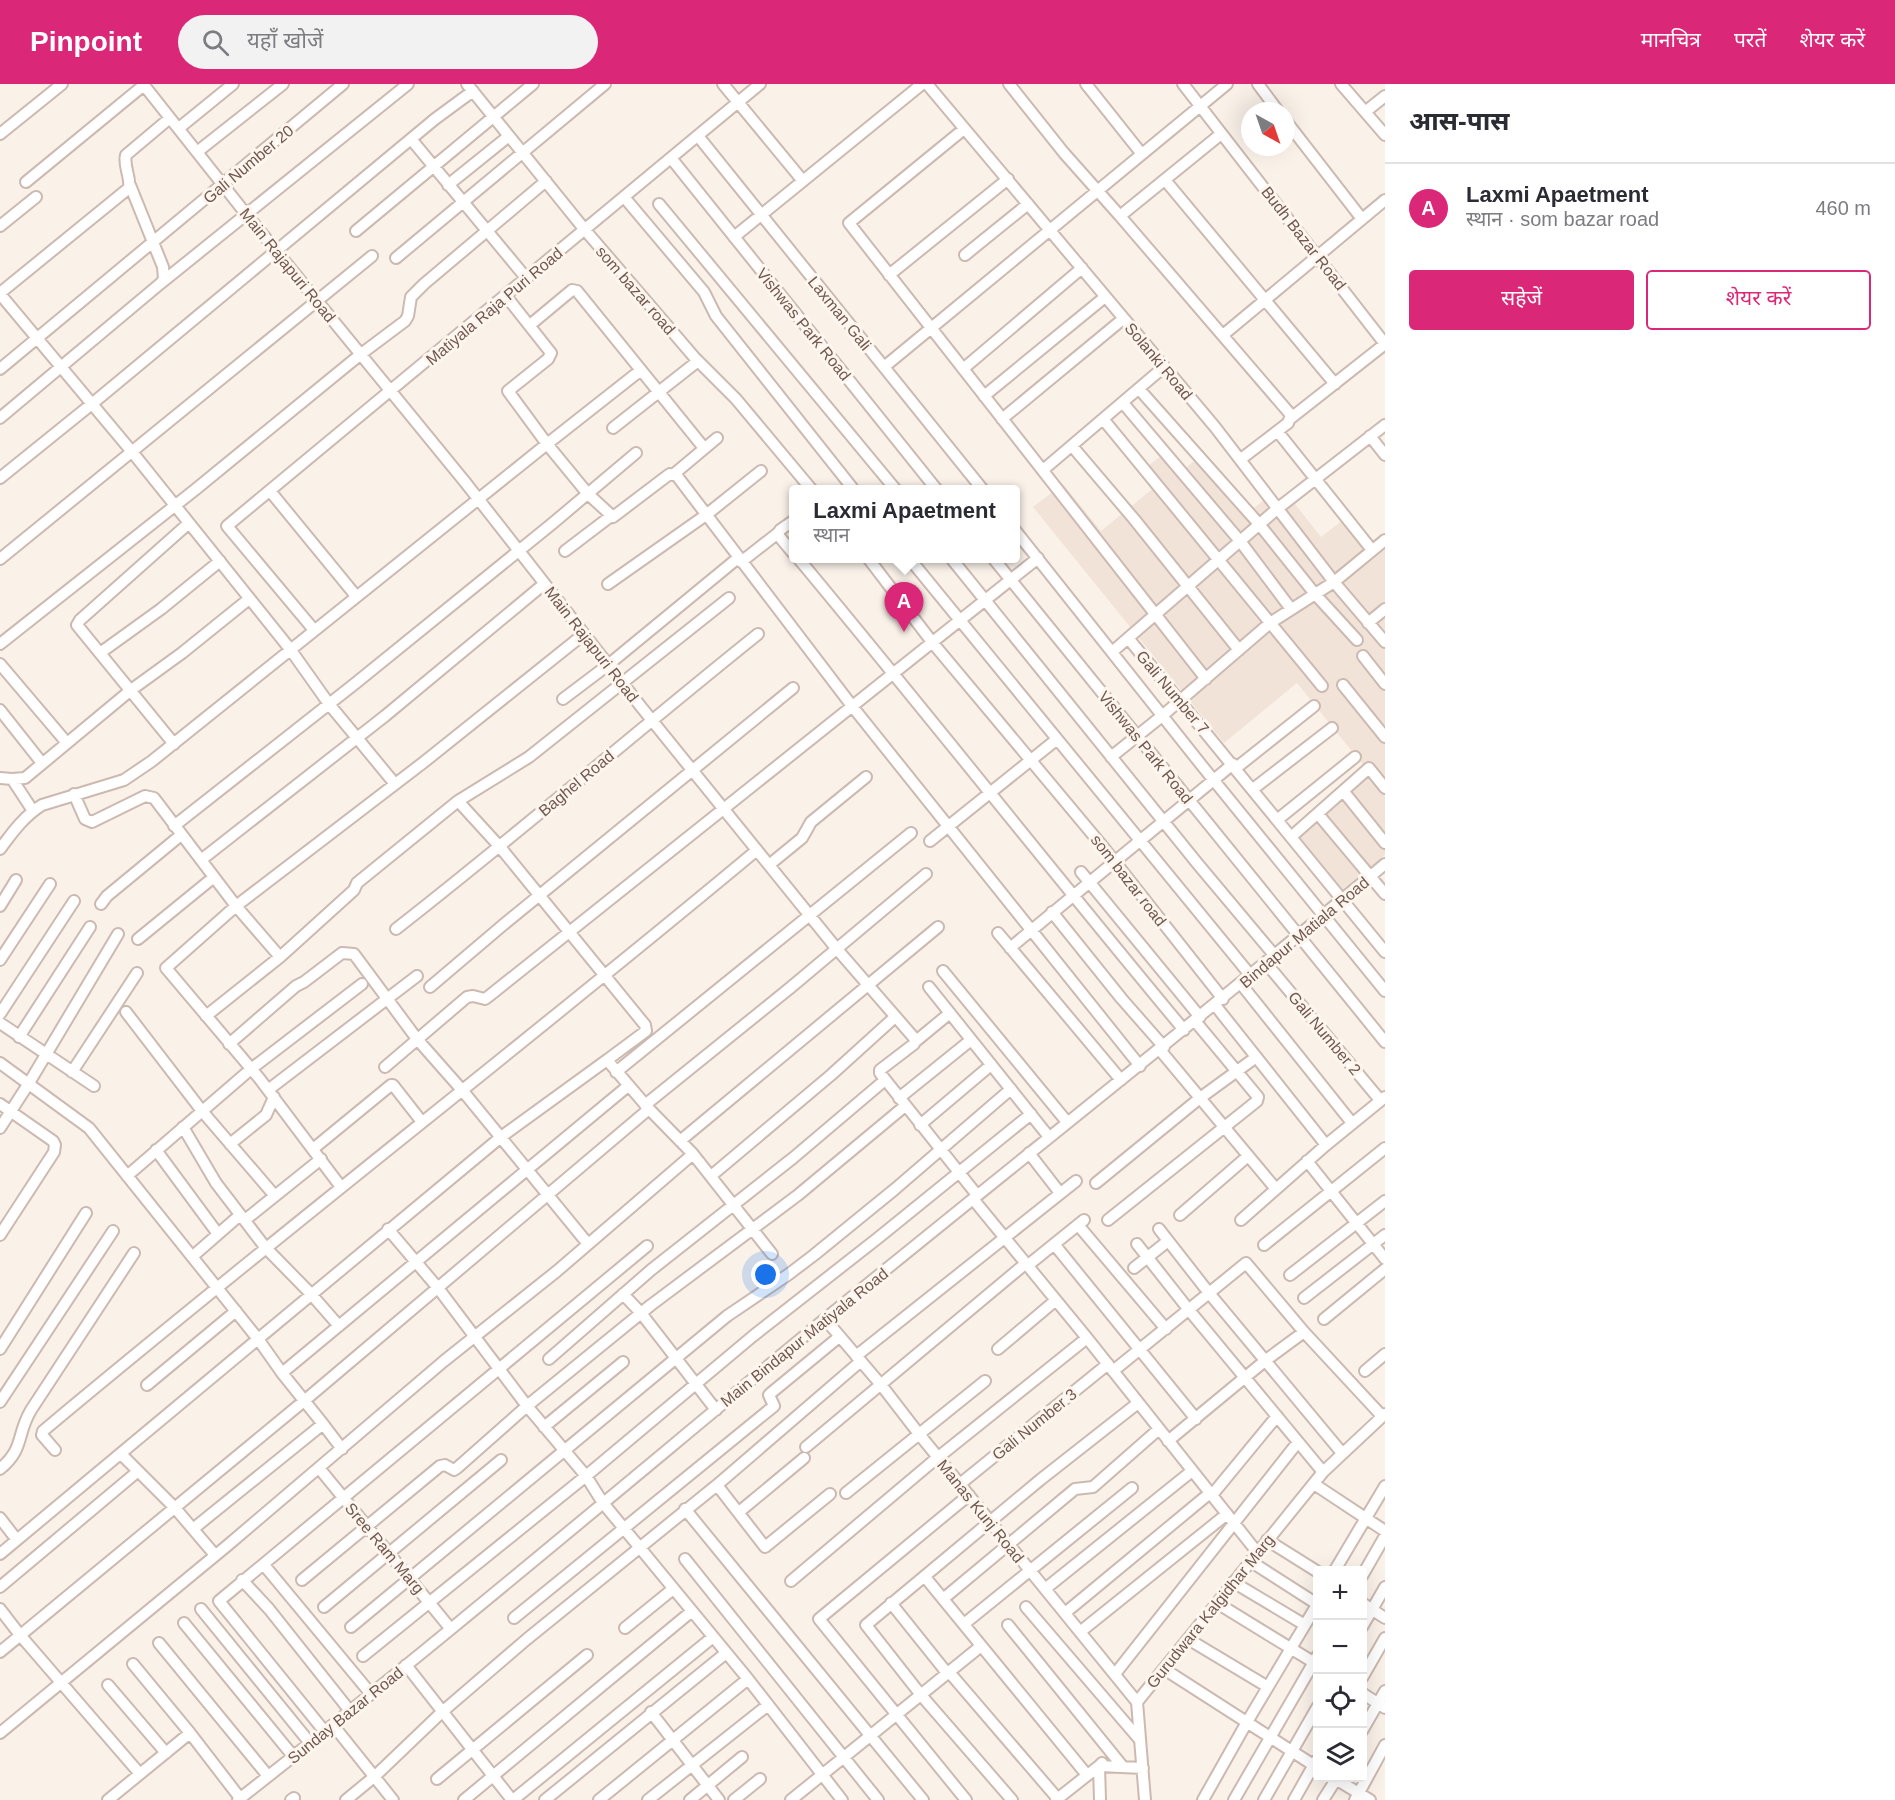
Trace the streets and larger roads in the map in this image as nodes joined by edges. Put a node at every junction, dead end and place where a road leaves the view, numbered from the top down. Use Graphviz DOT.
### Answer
graph roads {
  1 [pos="62,84"];
  2 [pos="233,84"];
  3 [pos="283,84"];
  4 [pos="344,84"];
  5 [pos="408,84"];
  6 [pos="533,84"];
  7 [pos="605,84"];
  8 [pos="723,84"];
  9 [pos="760,84"];
  10 [pos="922,84"];
  11 [pos="927,84"];
  12 [pos="1008,84"];
  13 [pos="1086,84"];
  14 [pos="1183,84"];
  15 [pos="1227,84"];
  16 [pos="1258,84"];
  17 [pos="1341,84"];
  18 [pos="144,85"];
  19 [pos="470,87"];
  20 [pos="1385,96"];
  21 [pos="738,102"];
  22 [pos="1271,102"];
  23 [pos="1199,106"];
  24 [pos="1365,112"];
  25 [pos="494,117"];
  26 [pos="170,118"];
  27 [pos="179,128"];
  28 [pos="964,129"];
  29 [pos="1295,133"];
  30 [pos="0,134"];
  31 [pos="1221,134"];
  32 [pos="1385,135"];
  33 [pos="509,136"];
  34 [pos="698,136"];
  35 [pos="411,139"];
  36 [pos="197,152"];
  37 [pos="523,152"];
  38 [pos="1141,153"];
  39 [pos="671,158"];
  40 [pos="434,167"];
  41 [pos="1008,179"];
  42 [pos="1165,180"];
  43 [pos="546,181"];
  44 [pos="803,181"];
  45 [pos="26,182"];
  46 [pos="223,184"];
  47 [pos="130,185"];
  48 [pos="448,185"];
  49 [pos="1099,191"];
  50 [pos="36,196"];
  51 [pos="624,197"];
  52 [pos="462,203"];
  53 [pos="659,204"];
  54 [pos="1028,204"];
  55 [pos="1383,206"];
  56 [pos="246,214"];
  57 [pos="762,215"];
  58 [pos="1120,216"];
  59 [pos="1362,219"];
  60 [pos="0,226"];
  61 [pos="585,230"];
  62 [pos="356,231"];
  63 [pos="486,231"];
  64 [pos="1050,231"];
  65 [pos="734,237"];
  66 [pos="153,243"];
  67 [pos="276,250"];
  68 [pos="965,255"];
  69 [pos="1317,255"];
  70 [pos="372,256"];
  71 [pos="396,258"];
  72 [pos="1082,268"];
  73 [pos="889,275"];
  74 [pos="527,279"];
  75 [pos="161,283"];
  76 [pos="0,294"];
  77 [pos="506,296"];
  78 [pos="1105,297"];
  79 [pos="317,300"];
  80 [pos="1263,300"];
  81 [pos="1123,319"];
  82 [pos="530,326"];
  83 [pos="930,328"];
  84 [pos="1223,335"];
  85 [pos="38,338"];
  86 [pos="1385,344"];
  87 [pos="361,354"];
  88 [pos="698,361"];
  89 [pos="61,365"];
  90 [pos="884,367"];
  91 [pos="1164,367"];
  92 [pos="0,369"];
  93 [pos="963,369"];
  94 [pos="641,370"];
  95 [pos="1335,384"];
  96 [pos="1139,389"];
  97 [pos="391,391"];
  98 [pos="659,392"];
  99 [pos="984,396"];
  100 [pos="93,403"];
  101 [pos="1123,403"];
  102 [pos="0,418"];
  103 [pos="1291,418"];
  104 [pos="1002,419"];
  105 [pos="1103,419"];
  106 [pos="1385,425"];
  107 [pos="613,428"];
  108 [pos="1278,432"];
  109 [pos="1370,436"];
  110 [pos="717,438"];
  111 [pos="547,444"];
  112 [pos="1072,446"];
  113 [pos="704,448"];
  114 [pos="133,453"];
  115 [pos="636,453"];
  116 [pos="1385,455"];
  117 [pos="1240,459"];
  118 [pos="1043,470"];
  119 [pos="761,471"];
  120 [pos="674,474"];
  121 [pos="0,478"];
  122 [pos="1316,479"];
  123 [pos="809,485"];
  124 [pos="851,485"];
  125 [pos="893,485"];
  126 [pos="935,485"];
  127 [pos="980,485"];
  128 [pos="270,491"];
  129 [pos="588,494"];
  130 [pos="478,499"];
  131 [pos="175,506"];
  132 [pos="1277,509"];
  133 [pos="706,515"];
  134 [pos="611,516"];
  135 [pos="189,523"];
  136 [pos="789,524"];
  137 [pos="1259,524"];
  138 [pos="778,533"];
  139 [pos="1020,536"];
  140 [pos="1385,540"];
  141 [pos="1240,541"];
  142 [pos="789,548"];
  143 [pos="1372,550"];
  144 [pos="519,551"];
  145 [pos="565,551"];
  146 [pos="1038,558"];
  147 [pos="0,559"];
  148 [pos="740,560"];
  149 [pos="1219,560"];
  150 [pos="220,561"];
  151 [pos="802,563"];
  152 [pos="872,563"];
  153 [pos="913,563"];
  154 [pos="955,563"];
  155 [pos="997,563"];
  156 [pos="1010,580"];
  157 [pos="1334,582"];
  158 [pos="544,584"];
  159 [pos="608,584"];
  160 [pos="1188,585"];
  161 [pos="1315,594"];
  162 [pos="356,596"];
  163 [pos="729,598"];
  164 [pos="249,599"];
  165 [pos="985,600"];
  166 [pos="1292,609"];
  167 [pos="1385,609"];
  168 [pos="1156,614"];
  169 [pos="960,621"];
  170 [pos="1270,623"];
  171 [pos="1368,623"];
  172 [pos="314,630"];
  173 [pos="584,634"];
  174 [pos="758,634"];
  175 [pos="1128,638"];
  176 [pos="1357,640"];
  177 [pos="932,642"];
  178 [pos="1385,642"];
  179 [pos="0,644"];
  180 [pos="290,649"];
  181 [pos="1239,650"];
  182 [pos="1112,652"];
  183 [pos="100,653"];
  184 [pos="1363,656"];
  185 [pos="0,664"];
  186 [pos="609,665"];
  187 [pos="894,674"];
  188 [pos="1206,679"];
  189 [pos="624,683"];
  190 [pos="1385,684"];
  191 [pos="1342,685"];
  192 [pos="1322,686"];
  193 [pos="793,688"];
  194 [pos="131,690"];
  195 [pos="563,699"];
  196 [pos="1179,701"];
  197 [pos="329,704"];
  198 [pos="852,706"];
  199 [pos="1314,706"];
  200 [pos="0,710"];
  201 [pos="1162,716"];
  202 [pos="652,719"];
  203 [pos="1332,728"];
  204 [pos="357,737"];
  205 [pos="1137,737"];
  206 [pos="1385,737"];
  207 [pos="1056,740"];
  208 [pos="67,742"];
  209 [pos="174,744"];
  210 [pos="1111,757"];
  211 [pos="1355,757"];
  212 [pos="1031,760"];
  213 [pos="42,763"];
  214 [pos="1234,766"];
  215 [pos="693,771"];
  216 [pos="866,777"];
  217 [pos="0,778"];
  218 [pos="12,779"];
  219 [pos="1213,780"];
  220 [pos="395,784"];
  221 [pos="1385,788"];
  222 [pos="1253,789"];
  223 [pos="1344,792"];
  224 [pos="989,793"];
  225 [pos="74,794"];
  226 [pos="458,801"];
  227 [pos="1189,801"];
  228 [pos="723,808"];
  229 [pos="33,811"];
  230 [pos="1318,814"];
  231 [pos="1278,820"];
  232 [pos="1163,821"];
  233 [pos="948,826"];
  234 [pos="178,830"];
  235 [pos="911,833"];
  236 [pos="1291,837"];
  237 [pos="930,841"];
  238 [pos="1140,841"];
  239 [pos="1385,843"];
  240 [pos="500,848"];
  241 [pos="0,849"];
  242 [pos="757,850"];
  243 [pos="201,860"];
  244 [pos="1115,861"];
  245 [pos="1385,864"];
  246 [pos="769,865"];
  247 [pos="1081,872"];
  248 [pos="926,874"];
  249 [pos="1370,876"];
  250 [pos="214,877"];
  251 [pos="16,880"];
  252 [pos="1090,883"];
  253 [pos="50,884"];
  254 [pos="1385,894"];
  255 [pos="539,895"];
  256 [pos="1073,896"];
  257 [pos="1342,900"];
  258 [pos="74,901"];
  259 [pos="101,904"];
  260 [pos="0,906"];
  261 [pos="236,906"];
  262 [pos="1052,912"];
  263 [pos="810,914"];
  264 [pos="1323,916"];
  265 [pos="90,927"];
  266 [pos="938,927"];
  267 [pos="396,929"];
  268 [pos="1031,930"];
  269 [pos="568,932"];
  270 [pos="998,933"];
  271 [pos="118,934"];
  272 [pos="1298,937"];
  273 [pos="138,939"];
  274 [pos="836,948"];
  275 [pos="1010,948"];
  276 [pos="1385,952"];
  277 [pos="280,957"];
  278 [pos="0,960"];
  279 [pos="1270,962"];
  280 [pos="943,971"];
  281 [pos="137,973"];
  282 [pos="417,976"];
  283 [pos="1251,976"];
  284 [pos="605,977"];
  285 [pos="362,984"];
  286 [pos="1241,984"];
  287 [pos="869,985"];
  288 [pos="430,987"];
  289 [pos="929,987"];
  290 [pos="1385,991"];
  291 [pos="387,998"];
  292 [pos="1219,1002"];
  293 [pos="126,1012"];
  294 [pos="950,1013"];
  295 [pos="0,1014"];
  296 [pos="206,1016"];
  297 [pos="896,1017"];
  298 [pos="1198,1019"];
  299 [pos="0,1023"];
  300 [pos="1184,1030"];
  301 [pos="19,1037"];
  302 [pos="417,1039"];
  303 [pos="971,1040"];
  304 [pos="916,1041"];
  305 [pos="1385,1042"];
  306 [pos="230,1044"];
  307 [pos="1162,1048"];
  308 [pos="46,1055"];
  309 [pos="1255,1058"];
  310 [pos="607,1060"];
  311 [pos="0,1062"];
  312 [pos="991,1065"];
  313 [pos="385,1066"];
  314 [pos="1140,1066"];
  315 [pos="251,1069"];
  316 [pos="1236,1071"];
  317 [pos="72,1072"];
  318 [pos="616,1072"];
  319 [pos="885,1080"];
  320 [pos="1120,1080"];
  321 [pos="29,1083"];
  322 [pos="94,1086"];
  323 [pos="628,1086"];
  324 [pos="1011,1089"];
  325 [pos="462,1090"];
  326 [pos="271,1093"];
  327 [pos="1200,1098"];
  328 [pos="1383,1098"];
  329 [pos="902,1102"];
  330 [pos="0,1104"];
  331 [pos="647,1107"];
  332 [pos="202,1110"];
  333 [pos="11,1111"];
  334 [pos="1031,1114"];
  335 [pos="422,1122"];
  336 [pos="1067,1122"];
  337 [pos="1352,1123"];
  338 [pos="920,1125"];
  339 [pos="183,1127"];
  340 [pos="1224,1127"];
  341 [pos="0,1128"];
  342 [pos="501,1137"];
  343 [pos="1049,1137"];
  344 [pos="680,1141"];
  345 [pos="230,1144"];
  346 [pos="1326,1145"];
  347 [pos="1385,1148"];
  348 [pos="313,1149"];
  349 [pos="940,1149"];
  350 [pos="156,1150"];
  351 [pos="1029,1153"];
  352 [pos="693,1154"];
  353 [pos="1248,1156"];
  354 [pos="321,1159"];
  355 [pos="1307,1161"];
  356 [pos="527,1168"];
  357 [pos="958,1172"];
  358 [pos="127,1176"];
  359 [pos="711,1176"];
  360 [pos="1076,1181"];
  361 [pos="1096,1183"];
  362 [pos="341,1187"];
  363 [pos="1276,1189"];
  364 [pos="1331,1192"];
  365 [pos="1060,1193"];
  366 [pos="275,1196"];
  367 [pos="549,1196"];
  368 [pos="975,1197"];
  369 [pos="1385,1201"];
  370 [pos="734,1206"];
  371 [pos="86,1213"];
  372 [pos="1180,1215"];
  373 [pos="243,1217"];
  374 [pos="1108,1220"];
  375 [pos="1241,1220"];
  376 [pos="1358,1224"];
  377 [pos="388,1229"];
  378 [pos="1159,1229"];
  379 [pos="753,1230"];
  380 [pos="113,1231"];
  381 [pos="218,1234"];
  382 [pos="1385,1234"];
  383 [pos="0,1235"];
  384 [pos="1004,1237"];
  385 [pos="1168,1241"];
  386 [pos="588,1244"];
  387 [pos="1054,1244"];
  388 [pos="1137,1244"];
  389 [pos="1373,1244"];
  390 [pos="1264,1245"];
  391 [pos="647,1246"];
  392 [pos="265,1247"];
  393 [pos="134,1253"];
  394 [pos="772,1254"];
  395 [pos="193,1256"];
  396 [pos="1148,1258"];
  397 [pos="1385,1259"];
  398 [pos="416,1261"];
  399 [pos="1026,1265"];
  400 [pos="1134,1268"];
  401 [pos="1385,1269"];
  402 [pos="1290,1275"];
  403 [pos="217,1286"];
  404 [pos="438,1287"];
  405 [pos="1209,1293"];
  406 [pos="311,1294"];
  407 [pos="623,1294"];
  408 [pos="1304,1298"];
  409 [pos="1056,1300"];
  410 [pos="1189,1310"];
  411 [pos="236,1311"];
  412 [pos="641,1313"];
  413 [pos="825,1319"];
  414 [pos="1324,1319"];
  415 [pos="339,1326"];
  416 [pos="1166,1329"];
  417 [pos="1304,1332"];
  418 [pos="477,1336"];
  419 [pos="839,1337"];
  420 [pos="1087,1338"];
  421 [pos="258,1339"];
  422 [pos="0,1349"];
  423 [pos="998,1349"];
  424 [pos="1140,1349"];
  425 [pos="1385,1354"];
  426 [pos="676,1358"];
  427 [pos="549,1359"];
  428 [pos="858,1359"];
  429 [pos="1266,1360"];
  430 [pos="623,1362"];
  431 [pos="1110,1367"];
  432 [pos="500,1369"];
  433 [pos="1365,1371"];
  434 [pos="282,1373"];
  435 [pos="1245,1378"];
  436 [pos="985,1381"];
  437 [pos="697,1384"];
  438 [pos="147,1385"];
  439 [pos="882,1386"];
  440 [pos="304,1401"];
  441 [pos="0,1402"];
  442 [pos="1138,1402"];
  443 [pos="527,1406"];
  444 [pos="716,1410"];
  445 [pos="1384,1415"];
  446 [pos="1276,1416"];
  447 [pos="1196,1419"];
  448 [pos="322,1424"];
  449 [pos="544,1427"];
  450 [pos="1159,1429"];
  451 [pos="919,1434"];
  452 [pos="1168,1441"];
  453 [pos="1298,1442"];
  454 [pos="342,1449"];
  455 [pos="55,1450"];
  456 [pos="564,1450"];
  457 [pos="1342,1453"];
  458 [pos="121,1454"];
  459 [pos="938,1458"];
  460 [pos="501,1460"];
  461 [pos="319,1468"];
  462 [pos="0,1469"];
  463 [pos="1192,1470"];
  464 [pos="137,1472"];
  465 [pos="1323,1472"];
  466 [pos="586,1476"];
  467 [pos="960,1484"];
  468 [pos="1314,1484"];
  469 [pos="717,1485"];
  470 [pos="1385,1486"];
  471 [pos="1132,1488"];
  472 [pos="846,1493"];
  473 [pos="830,1494"];
  474 [pos="1211,1494"];
  475 [pos="969,1495"];
  476 [pos="343,1499"];
  477 [pos="603,1503"];
  478 [pos="175,1508"];
  479 [pos="685,1509"];
  480 [pos="739,1512"];
  481 [pos="0,1518"];
  482 [pos="1230,1518"];
  483 [pos="1366,1519"];
  484 [pos="991,1522"];
  485 [pos="367,1527"];
  486 [pos="624,1528"];
  487 [pos="193,1530"];
  488 [pos="1385,1531"];
  489 [pos="1385,1536"];
  490 [pos="17,1540"];
  491 [pos="1267,1540"];
  492 [pos="1009,1545"];
  493 [pos="639,1548"];
  494 [pos="1257,1552"];
  495 [pos="389,1553"];
  496 [pos="0,1554"];
  497 [pos="215,1556"];
  498 [pos="685,1559"];
  499 [pos="1250,1562"];
  500 [pos="264,1565"];
  501 [pos="1337,1566"];
  502 [pos="1367,1567"];
  503 [pos="1313,1569"];
  504 [pos="1030,1570"];
  505 [pos="924,1577"];
  506 [pos="410,1578"];
  507 [pos="242,1580"];
  508 [pos="302,1580"];
  509 [pos="791,1581"];
  510 [pos="1233,1582"];
  511 [pos="0,1587"];
  512 [pos="1385,1587"];
  513 [pos="673,1589"];
  514 [pos="1045,1589"];
  515 [pos="943,1599"];
  516 [pos="1313,1601"];
  517 [pos="429,1602"];
  518 [pos="891,1603"];
  519 [pos="1216,1603"];
  520 [pos="1367,1606"];
  521 [pos="324,1607"];
  522 [pos="1026,1607"];
  523 [pos="0,1609"];
  524 [pos="201,1609"];
  525 [pos="1313,1610"];
  526 [pos="692,1611"];
  527 [pos="1065,1613"];
  528 [pos="1385,1617"];
  529 [pos="514,1618"];
  530 [pos="184,1623"];
  531 [pos="964,1624"];
  532 [pos="1008,1625"];
  533 [pos="1305,1625"];
  534 [pos="351,1627"];
  535 [pos="450,1628"];
  536 [pos="625,1628"];
  537 [pos="1080,1632"];
  538 [pos="20,1635"];
  539 [pos="713,1637"];
  540 [pos="1385,1638"];
  541 [pos="1188,1639"];
  542 [pos="159,1643"];
  543 [pos="981,1646"];
  544 [pos="1290,1648"];
  545 [pos="0,1652"];
  546 [pos="726,1653"];
  547 [pos="586,1655"];
  548 [pos="363,1656"];
  549 [pos="1313,1660"];
  550 [pos="133,1664"];
  551 [pos="406,1665"];
  552 [pos="1313,1666"];
  553 [pos="1164,1669"];
  554 [pos="948,1673"];
  555 [pos="1115,1674"];
  556 [pos="1364,1674"];
  557 [pos="748,1679"];
  558 [pos="62,1682"];
  559 [pos="108,1685"];
  560 [pos="1268,1687"];
  561 [pos="1385,1691"];
  562 [pos="370,1694"];
  563 [pos="921,1695"];
  564 [pos="1367,1696"];
  565 [pos="1137,1702"];
  566 [pos="768,1705"];
  567 [pos="1381,1706"];
  568 [pos="350,1711"];
  569 [pos="442,1712"];
  570 [pos="651,1713"];
  571 [pos="1313,1713"];
  572 [pos="896,1715"];
  573 [pos="1247,1722"];
  574 [pos="329,1728"];
  575 [pos="1364,1728"];
  576 [pos="0,1733"];
  577 [pos="190,1733"];
  578 [pos="870,1736"];
  579 [pos="1269,1737"];
  580 [pos="672,1740"];
  581 [pos="1140,1741"];
  582 [pos="310,1743"];
  583 [pos="1385,1745"];
  584 [pos="472,1750"];
  585 [pos="1291,1751"];
  586 [pos="166,1753"];
  587 [pos="1114,1755"];
  588 [pos="293,1756"];
  589 [pos="742,1757"];
  590 [pos="844,1757"];
  591 [pos="1313,1762"];
  592 [pos="692,1766"];
  593 [pos="1099,1766"];
  594 [pos="1123,1767"];
  595 [pos="1143,1768"];
  596 [pos="1313,1769"];
  597 [pos="140,1774"];
  598 [pos="822,1774"];
  599 [pos="1087,1775"];
  600 [pos="268,1776"];
  601 [pos="492,1776"];
  602 [pos="374,1777"];
  603 [pos="437,1779"];
  604 [pos="760,1779"];
  605 [pos="1334,1782"];
  606 [pos="1341,1782"];
  607 [pos="708,1786"];
  608 [pos="1072,1787"];
  609 [pos="1357,1796"];
  610 [pos="239,1799"];
  611 [pos="1057,1799"];
  612 [pos="108,1800"];
  613 [pos="346,1800"];
  614 [pos="393,1800"];
  615 [pos="464,1800"];
  616 [pos="512,1800"];
  617 [pos="545,1800"];
  618 [pos="600,1800"];
  619 [pos="648,1800"];
  620 [pos="690,1800"];
  621 [pos="719,1800"];
  622 [pos="734,1800"];
  623 [pos="792,1800"];
  624 [pos="842,1800"];
  625 [pos="878,1800"];
  626 [pos="923,1800"];
  627 [pos="966,1800"];
  628 [pos="1012,1800"];
  629 [pos="1073,1800"];
  630 [pos="1100,1800"];
  631 [pos="1145,1800"];
  632 [pos="1203,1800"];
  633 [pos="1234,1800"];
  634 [pos="1264,1800"];
  635 [pos="1294,1800"];
  636 [pos="1323,1800"];
  637 [pos="1370,1800"];
  1 -- 30 [label="street"];
  2 -- 27 [label="street"];
  3 -- 36 [label="street"];
  4 -- 46 [label="street, Gali Number 20"];
  5 -- 56 [label="street"];
  6 -- 25 [label="street"];
  7 -- 37 [label="street"];
  8 -- 21 [label="street"];
  9 -- 21 [label="street, Matiyala Raja Puri Road"];
  10 -- 44 [label="street"];
  11 -- 28 [label="street, Solanki Road"];
  12 -- 49 [label="street"];
  13 -- 38 [label="street"];
  14 -- 23 [label="street, Budh Bazar Road"];
  15 -- 23 [label="street"];
  16 -- 22 [label="street"];
  17 -- 24 [label="street"];
  18 -- 26 [label="street, Main Rajapuri Road"];
  18 -- 45 [label="street"];
  19 -- 25 [label="street, som bazar road"];
  19 -- 35 [label="street"];
  20 -- 24 [label="street"];
  21 -- 34 [label="street, Matiyala Raja Puri Road"];
  21 -- 44 [label="street"];
  23 -- 31 [label="street, Budh Bazar Road"];
  23 -- 38 [label="street"];
  24 -- 32 [label="street"];
  25 -- 33 [label="street, som bazar road"];
  25 -- 40 [label="street"];
  26 -- 27 [label="street, Main Rajapuri Road"];
  26 -- 47 [label="street"];
  27 -- 36 [label="street, Main Rajapuri Road"];
  28 -- 41 [label="street, Solanki Road"];
  28 -- 73 [label="street"];
  29 -- 59 [label="street"];
  31 -- 42 [label="street"];
  31 -- 69 [label="street, Budh Bazar Road"];
  33 -- 37 [label="street, som bazar road"];
  33 -- 48 [label="street"];
  34 -- 39 [label="street, Matiyala Raja Puri Road"];
  34 -- 57 [label="street, Laxman Gali"];
  35 -- 40 [label="street"];
  35 -- 67 [label="street"];
  36 -- 46 [label="street, Main Rajapuri Road"];
  37 -- 43 [label="street, som bazar road"];
  37 -- 52 [label="street"];
  38 -- 49 [label="street"];
  39 -- 51 [label="street, Matiyala Raja Puri Road"];
  39 -- 65 [label="street, Vishwas Park Road"];
  40 -- 48 [label="street"];
  40 -- 62 [label="street"];
  41 -- 54 [label="street, Solanki Road"];
  41 -- 73 [label="street"];
  42 -- 58 [label="street"];
  42 -- 80 [label="street"];
  43 -- 61 [label="street, som bazar road"];
  43 -- 63 [label="street"];
  44 -- 57 [label="street"];
  46 -- 56 [label="street, Main Rajapuri Road"];
  46 -- 66 [label="street, Gali Number 20"];
  47 -- 66 [label="street"];
  47 -- 76 [label="street"];
  48 -- 52 [label="street"];
  49 -- 58 [label="street"];
  49 -- 64 [label="street"];
  50 -- 60 [label="street"];
  51 -- 61 [label="street, Matiyala Raja Puri Road"];
  51 -- 124 [label="street"];
  52 -- 63 [label="street"];
  52 -- 71 [label="street"];
  53 -- 125 [label="street"];
  54 -- 64 [label="street, Solanki Road"];
  54 -- 68 [label="street"];
  55 -- 59 [label="street"];
  56 -- 67 [label="street, Main Rajapuri Road"];
  56 -- 75 [label="street"];
  57 -- 65 [label="street"];
  57 -- 90 [label="street, Laxman Gali"];
  58 -- 84 [label="street"];
  59 -- 69 [label="street"];
  61 -- 74 [label="street, Matiyala Raja Puri Road"];
  61 -- 88 [label="street, som bazar road"];
  63 -- 74 [label="street"];
  63 -- 87 [label="street"];
  64 -- 72 [label="street, Solanki Road"];
  64 -- 83 [label="street"];
  65 -- 126 [label="street, Vishwas Park Road"];
  66 -- 75 [label="street"];
  66 -- 85 [label="street, Gali Number 20"];
  67 -- 79 [label="street, Main Rajapuri Road"];
  67 -- 100 [label="street"];
  69 -- 80 [label="street"];
  69 -- 86 [label="street, Budh Bazar Road"];
  70 -- 79 [label="street"];
  72 -- 78 [label="street, Solanki Road"];
  72 -- 93 [label="street"];
  73 -- 83 [label="street"];
  74 -- 77 [label="street, Matiyala Raja Puri Road"];
  75 -- 89 [label="street"];
  76 -- 85 [label="street"];
  77 -- 82 [label="street"];
  77 -- 97 [label="street, Matiyala Raja Puri Road"];
  78 -- 81 [label="street, Solanki Road"];
  78 -- 99 [label="street"];
  79 -- 87 [label="street, Main Rajapuri Road"];
  79 -- 114 [label="street"];
  80 -- 84 [label="street"];
  80 -- 95 [label="street"];
  81 -- 91 [label="street, Solanki Road"];
  81 -- 104 [label="street"];
  82 -- 94 [label="street"];
  82 -- 111 [label="street"];
  83 -- 90 [label="street"];
  83 -- 93 [label="street"];
  84 -- 103 [label="street"];
  85 -- 89 [label="street"];
  85 -- 92 [label="street, Gali Number 20"];
  86 -- 95 [label="street"];
  87 -- 97 [label="street, Main Rajapuri Road"];
  87 -- 131 [label="street"];
  88 -- 98 [label="street"];
  88 -- 123 [label="street, som bazar road"];
  89 -- 100 [label="street"];
  89 -- 102 [label="street"];
  90 -- 127 [label="street, Laxman Gali"];
  91 -- 96 [label="street"];
  91 -- 117 [label="street, Solanki Road"];
  93 -- 99 [label="street"];
  94 -- 98 [label="street"];
  94 -- 111 [label="street"];
  95 -- 103 [label="street"];
  96 -- 101 [label="street"];
  96 -- 137 [label="street"];
  97 -- 128 [label="street, Matiyala Raja Puri Road"];
  97 -- 130 [label="street, Main Rajapuri Road"];
  98 -- 107 [label="street"];
  98 -- 113 [label="street"];
  99 -- 104 [label="street"];
  100 -- 114 [label="street"];
  100 -- 121 [label="street"];
  101 -- 105 [label="street"];
  101 -- 141 [label="street"];
  103 -- 108 [label="street"];
  104 -- 118 [label="street"];
  105 -- 112 [label="street"];
  105 -- 149 [label="street"];
  106 -- 109 [label="street, Gali Number 7"];
  108 -- 117 [label="street"];
  108 -- 122 [label="street"];
  109 -- 116 [label="street"];
  109 -- 122 [label="street, Gali Number 7"];
  110 -- 113 [label="street"];
  111 -- 129 [label="street"];
  111 -- 130 [label="street"];
  112 -- 118 [label="street"];
  112 -- 160 [label="street"];
  113 -- 120 [label="street"];
  114 -- 131 [label="street"];
  114 -- 147 [label="street"];
  115 -- 129 [label="street"];
  117 -- 132 [label="street, Solanki Road"];
  118 -- 168 [label="street"];
  119 -- 133 [label="street"];
  120 -- 133 [label="street"];
  120 -- 134 [label="street"];
  122 -- 132 [label="street, Gali Number 7"];
  122 -- 143 [label="street"];
  128 -- 162 [label="street"];
  128 -- 172 [label="street, Matiyala Raja Puri Road"];
  129 -- 134 [label="street"];
  129 -- 144 [label="street"];
  130 -- 144 [label="street, Main Rajapuri Road"];
  130 -- 162 [label="street"];
  131 -- 135 [label="street"];
  131 -- 179 [label="street"];
  132 -- 137 [label="street, Gali Number 7"];
  132 -- 157 [label="street, Solanki Road"];
  133 -- 148 [label="street"];
  133 -- 159 [label="street"];
  134 -- 145 [label="street"];
  135 -- 150 [label="street"];
  135 -- 183 [label="street"];
  136 -- 138 [label="street"];
  137 -- 141 [label="street, Gali Number 7"];
  137 -- 161 [label="street"];
  138 -- 142 [label="street"];
  138 -- 148 [label="street"];
  139 -- 146 [label="street"];
  140 -- 143 [label="street"];
  141 -- 149 [label="street, Gali Number 7"];
  141 -- 166 [label="street"];
  143 -- 157 [label="street"];
  144 -- 158 [label="street, Main Rajapuri Road"];
  144 -- 197 [label="street"];
  146 -- 156 [label="street"];
  146 -- 182 [label="street"];
  148 -- 186 [label="street"];
  148 -- 198 [label="street"];
  149 -- 160 [label="street, Gali Number 7"];
  149 -- 170 [label="street"];
  150 -- 164 [label="street"];
  150 -- 183 [label="street"];
  151 -- 187 [label="street"];
  152 -- 177 [label="street, som bazar road"];
  153 -- 169 [label="street"];
  154 -- 165 [label="street, Gali Number 2"];
  155 -- 156 [label="street, Vishwas Park Road"];
  156 -- 165 [label="street"];
  156 -- 205 [label="street, Vishwas Park Road"];
  157 -- 161 [label="street"];
  157 -- 171 [label="street, Solanki Road"];
  158 -- 173 [label="street, Main Rajapuri Road"];
  158 -- 204 [label="street"];
  160 -- 168 [label="street, Gali Number 7"];
  160 -- 181 [label="street"];
  161 -- 166 [label="street"];
  161 -- 176 [label="street"];
  162 -- 172 [label="street"];
  163 -- 189 [label="street"];
  164 -- 180 [label="street"];
  164 -- 194 [label="street"];
  165 -- 169 [label="street"];
  165 -- 210 [label="street, Gali Number 2"];
  166 -- 170 [label="street"];
  167 -- 171 [label="street"];
  168 -- 175 [label="street, Gali Number 7"];
  168 -- 188 [label="street"];
  169 -- 177 [label="street"];
  169 -- 207 [label="street"];
  170 -- 181 [label="street"];
  170 -- 192 [label="street"];
  171 -- 178 [label="street, Solanki Road"];
  172 -- 180 [label="street"];
  173 -- 186 [label="street, Main Rajapuri Road"];
  173 -- 220 [label="street"];
  174 -- 202 [label="street, Baghel Road"];
  175 -- 182 [label="street"];
  175 -- 196 [label="street, Gali Number 7"];
  177 -- 187 [label="street"];
  177 -- 212 [label="street, som bazar road"];
  180 -- 197 [label="street"];
  180 -- 209 [label="street"];
  181 -- 188 [label="street"];
  182 -- 201 [label="street"];
  183 -- 194 [label="street"];
  184 -- 190 [label="street"];
  185 -- 208 [label="street"];
  186 -- 189 [label="street, Main Rajapuri Road"];
  186 -- 195 [label="street"];
  187 -- 198 [label="street"];
  187 -- 224 [label="street"];
  188 -- 196 [label="street"];
  189 -- 202 [label="street, Main Rajapuri Road"];
  189 -- 226 [label="street"];
  191 -- 206 [label="street"];
  193 -- 215 [label="street"];
  194 -- 208 [label="street"];
  194 -- 209 [label="street"];
  196 -- 201 [label="street"];
  196 -- 214 [label="street, Gali Number 7"];
  197 -- 204 [label="street"];
  197 -- 234 [label="street"];
  198 -- 228 [label="street"];
  198 -- 233 [label="street"];
  199 -- 214 [label="street"];
  200 -- 213 [label="street"];
  201 -- 205 [label="street"];
  201 -- 219 [label="street"];
  202 -- 215 [label="street, Main Rajapuri Road"];
  202 -- 240 [label="street, Baghel Road"];
  203 -- 222 [label="street"];
  204 -- 220 [label="street"];
  204 -- 243 [label="street"];
  205 -- 210 [label="street"];
  205 -- 227 [label="street, Vishwas Park Road"];
  207 -- 212 [label="street"];
  207 -- 238 [label="street"];
  208 -- 213 [label="street"];
  209 -- 225 [label="street"];
  210 -- 232 [label="street, Gali Number 2"];
  211 -- 231 [label="street"];
  212 -- 224 [label="street"];
  212 -- 244 [label="street, som bazar road"];
  213 -- 218 [label="street"];
  214 -- 219 [label="street"];
  214 -- 222 [label="street, Gali Number 7"];
  215 -- 228 [label="street, Main Rajapuri Road"];
  215 -- 255 [label="street"];
  216 -- 246 [label="street"];
  217 -- 218 [label="street"];
  218 -- 229 [label="street"];
  219 -- 227 [label="street"];
  219 -- 264 [label="street"];
  220 -- 261 [label="street"];
  221 -- 223 [label="street"];
  222 -- 231 [label="street, Gali Number 7"];
  223 -- 230 [label="street"];
  223 -- 239 [label="street"];
  224 -- 233 [label="street"];
  224 -- 256 [label="street"];
  225 -- 229 [label="street"];
  225 -- 234 [label="street"];
  226 -- 240 [label="street"];
  226 -- 277 [label="street"];
  227 -- 232 [label="street"];
  227 -- 272 [label="street, Vishwas Park Road"];
  228 -- 242 [label="street, Main Rajapuri Road"];
  228 -- 269 [label="street"];
  229 -- 241 [label="street"];
  230 -- 236 [label="street"];
  230 -- 249 [label="street"];
  231 -- 236 [label="street, Gali Number 7"];
  232 -- 238 [label="street"];
  232 -- 279 [label="street, Gali Number 2"];
  233 -- 237 [label="street"];
  233 -- 268 [label="street"];
  234 -- 243 [label="street"];
  234 -- 259 [label="street"];
  235 -- 263 [label="street"];
  236 -- 257 [label="street, Gali Number 7"];
  238 -- 244 [label="street"];
  238 -- 283 [label="street"];
  240 -- 255 [label="street"];
  240 -- 267 [label="street, Baghel Road"];
  242 -- 246 [label="street, Main Rajapuri Road"];
  242 -- 284 [label="street"];
  243 -- 250 [label="street"];
  244 -- 252 [label="street"];
  244 -- 292 [label="street, som bazar road"];
  245 -- 249 [label="street, Bindapur Matiala Road"];
  246 -- 263 [label="street, Main Rajapuri Road"];
  247 -- 252 [label="street"];
  248 -- 274 [label="street"];
  249 -- 254 [label="street"];
  249 -- 257 [label="street, Bindapur Matiala Road"];
  250 -- 261 [label="street"];
  250 -- 273 [label="street"];
  251 -- 260 [label="street"];
  252 -- 256 [label="street"];
  252 -- 298 [label="street"];
  253 -- 278 [label="street"];
  255 -- 269 [label="street"];
  255 -- 288 [label="street"];
  256 -- 262 [label="street"];
  256 -- 300 [label="street"];
  257 -- 264 [label="street, Bindapur Matiala Road"];
  257 -- 276 [label="street, Gali Number 7"];
  258 -- 295 [label="street"];
  261 -- 277 [label="street"];
  261 -- 296 [label="street"];
  262 -- 268 [label="street"];
  262 -- 307 [label="street"];
  263 -- 274 [label="street, Main Rajapuri Road"];
  263 -- 318 [label="street"];
  264 -- 272 [label="street, Bindapur Matiala Road"];
  264 -- 290 [label="street"];
  265 -- 301 [label="street"];
  266 -- 287 [label="street"];
  268 -- 275 [label="street"];
  268 -- 314 [label="street"];
  269 -- 284 [label="street"];
  269 -- 302 [label="street"];
  270 -- 275 [label="street"];
  271 -- 308 [label="street"];
  272 -- 279 [label="street, Bindapur Matiala Road"];
  272 -- 305 [label="street, Vishwas Park Road"];
  274 -- 287 [label="street, Main Rajapuri Road"];
  274 -- 331 [label="street"];
  275 -- 320 [label="street"];
  277 -- 296 [label="street"];
  279 -- 283 [label="street, Bindapur Matiala Road"];
  279 -- 328 [label="street, Gali Number 2"];
  280 -- 336 [label="street"];
  281 -- 317 [label="street"];
  282 -- 291 [label="street"];
  283 -- 286 [label="street, Bindapur Matiala Road"];
  284 -- 310 [label="street"];
  284 -- 325 [label="street"];
  285 -- 315 [label="street"];
  286 -- 292 [label="street, Bindapur Matiala Road"];
  286 -- 337 [label="street"];
  287 -- 297 [label="street, Main Rajapuri Road"];
  287 -- 344 [label="street"];
  289 -- 294 [label="street"];
  291 -- 302 [label="street"];
  291 -- 306 [label="street"];
  291 -- 326 [label="street"];
  292 -- 298 [label="street"];
  292 -- 309 [label="street, som bazar road"];
  293 -- 332 [label="street"];
  294 -- 303 [label="street"];
  294 -- 304 [label="street"];
  296 -- 306 [label="street"];
  297 -- 304 [label="street, Main Rajapuri Road"];
  297 -- 359 [label="street"];
  298 -- 300 [label="street"];
  298 -- 316 [label="street"];
  299 -- 301 [label="street"];
  300 -- 307 [label="street"];
  301 -- 308 [label="street"];
  302 -- 313 [label="street"];
  302 -- 325 [label="street"];
  303 -- 312 [label="street"];
  303 -- 329 [label="street"];
  304 -- 319 [label="street"];
  306 -- 315 [label="street"];
  307 -- 314 [label="street, Main Bindapur Matiyala Road"];
  307 -- 327 [label="street"];
  308 -- 317 [label="street"];
  308 -- 321 [label="street"];
  309 -- 316 [label="street"];
  309 -- 346 [label="street, som bazar road"];
  310 -- 318 [label="street"];
  310 -- 342 [label="street"];
  311 -- 321 [label="street"];
  312 -- 324 [label="street"];
  312 -- 338 [label="street"];
  314 -- 320 [label="street, Main Bindapur Matiyala Road"];
  315 -- 326 [label="street"];
  315 -- 332 [label="street"];
  316 -- 327 [label="street"];
  316 -- 340 [label="street"];
  317 -- 322 [label="street"];
  318 -- 323 [label="street"];
  319 -- 329 [label="street"];
  319 -- 370 [label="street"];
  320 -- 336 [label="street, Main Bindapur Matiyala Road"];
  321 -- 333 [label="street"];
  321 -- 358 [label="street"];
  323 -- 331 [label="street"];
  323 -- 356 [label="street"];
  324 -- 334 [label="street"];
  324 -- 349 [label="street"];
  325 -- 335 [label="street"];
  325 -- 342 [label="street"];
  326 -- 345 [label="street"];
  326 -- 348 [label="street"];
  327 -- 340 [label="street"];
  327 -- 361 [label="street"];
  328 -- 337 [label="street"];
  329 -- 338 [label="street"];
  329 -- 379 [label="street"];
  330 -- 333 [label="street"];
  331 -- 344 [label="street"];
  331 -- 367 [label="street"];
  332 -- 339 [label="street"];
  332 -- 345 [label="street"];
  333 -- 341 [label="street"];
  333 -- 383 [label="street"];
  334 -- 343 [label="street"];
  334 -- 357 [label="street"];
  335 -- 348 [label="street"];
  335 -- 362 [label="street"];
  336 -- 343 [label="street, Main Bindapur Matiyala Road"];
  337 -- 346 [label="street"];
  338 -- 349 [label="street"];
  339 -- 350 [label="street"];
  339 -- 373 [label="street"];
  340 -- 353 [label="street"];
  340 -- 374 [label="street"];
  342 -- 356 [label="street"];
  342 -- 377 [label="street"];
  343 -- 351 [label="street, Main Bindapur Matiyala Road"];
  344 -- 352 [label="street"];
  345 -- 366 [label="street"];
  346 -- 355 [label="street"];
  347 -- 364 [label="street"];
  348 -- 354 [label="street"];
  349 -- 357 [label="street"];
  349 -- 426 [label="street"];
  350 -- 358 [label="street"];
  350 -- 381 [label="street"];
  351 -- 365 [label="street"];
  351 -- 368 [label="street, Main Bindapur Matiyala Road"];
  352 -- 359 [label="street"];
  352 -- 386 [label="street"];
  353 -- 363 [label="street"];
  353 -- 372 [label="street"];
  354 -- 362 [label="street"];
  354 -- 366 [label="street"];
  355 -- 363 [label="street"];
  355 -- 364 [label="street"];
  356 -- 367 [label="street"];
  356 -- 398 [label="street"];
  357 -- 368 [label="street"];
  357 -- 437 [label="street"];
  358 -- 395 [label="street"];
  359 -- 370 [label="street"];
  360 -- 365 [label="street"];
  362 -- 392 [label="street"];
  363 -- 375 [label="street"];
  364 -- 376 [label="street"];
  364 -- 390 [label="street"];
  365 -- 384 [label="street"];
  366 -- 373 [label="street"];
  367 -- 386 [label="street"];
  367 -- 404 [label="street"];
  368 -- 384 [label="street"];
  368 -- 413 [label="street, Main Bindapur Matiyala Road"];
  369 -- 376 [label="street"];
  370 -- 379 [label="street"];
  370 -- 407 [label="street"];
  371 -- 422 [label="street"];
  373 -- 381 [label="street"];
  373 -- 392 [label="street"];
  376 -- 389 [label="street"];
  376 -- 402 [label="street"];
  377 -- 398 [label="street"];
  377 -- 406 [label="street"];
  378 -- 385 [label="street"];
  379 -- 394 [label="street"];
  379 -- 412 [label="street"];
  380 -- 441 [label="street"];
  381 -- 395 [label="street"];
  382 -- 389 [label="street"];
  384 -- 399 [label="street"];
  384 -- 428 [label="street"];
  385 -- 396 [label="street"];
  385 -- 405 [label="street"];
  386 -- 418 [label="street"];
  387 -- 399 [label="street"];
  387 -- 416 [label="street"];
  387 -- 424 [label="street"];
  388 -- 396 [label="street"];
  389 -- 397 [label="street"];
  389 -- 408 [label="street"];
  391 -- 432 [label="street"];
  392 -- 403 [label="street"];
  392 -- 406 [label="street"];
  393 -- 462 [label="street"];
  395 -- 403 [label="street"];
  396 -- 400 [label="street"];
  396 -- 410 [label="street"];
  398 -- 404 [label="street"];
  398 -- 415 [label="street"];
  399 -- 409 [label="street"];
  399 -- 439 [label="street"];
  401 -- 414 [label="street"];
  403 -- 411 [label="street"];
  403 -- 455 [label="street"];
  404 -- 418 [label="street"];
  404 -- 440 [label="street"];
  405 -- 410 [label="street, Gali Number 3"];
  405 -- 417 [label="street, Gali Number 3"];
  405 -- 429 [label="street"];
  406 -- 415 [label="street"];
  406 -- 421 [label="street"];
  407 -- 412 [label="street"];
  407 -- 427 [label="street"];
  409 -- 420 [label="street"];
  409 -- 423 [label="street"];
  410 -- 416 [label="street, Gali Number 3"];
  410 -- 435 [label="street"];
  411 -- 421 [label="street"];
  411 -- 438 [label="street"];
  412 -- 426 [label="street"];
  412 -- 443 [label="street"];
  413 -- 419 [label="street, Manas Kunj Road"];
  413 -- 444 [label="street, Main Bindapur Matiyala Road"];
  415 -- 434 [label="street"];
  416 -- 424 [label="street, Gali Number 3"];
  417 -- 429 [label="street"];
  417 -- 445 [label="street"];
  418 -- 432 [label="street"];
  418 -- 454 [label="street"];
  419 -- 428 [label="street, Manas Kunj Road"];
  419 -- 486 [label="street"];
  420 -- 431 [label="street"];
  420 -- 459 [label="street"];
  421 -- 434 [label="street"];
  421 -- 458 [label="street"];
  424 -- 431 [label="street, Gali Number 3"];
  424 -- 447 [label="street"];
  425 -- 433 [label="street"];
  426 -- 437 [label="street"];
  426 -- 456 [label="street"];
  428 -- 439 [label="street, Manas Kunj Road"];
  428 -- 469 [label="street"];
  429 -- 435 [label="street"];
  429 -- 457 [label="street"];
  430 -- 449 [label="street"];
  431 -- 442 [label="street"];
  431 -- 467 [label="street, Gali Number 3"];
  432 -- 443 [label="street"];
  432 -- 476 [label="street"];
  434 -- 440 [label="street"];
  435 -- 446 [label="street"];
  435 -- 447 [label="street"];
  436 -- 451 [label="street"];
  437 -- 444 [label="street"];
  437 -- 466 [label="street"];
  439 -- 451 [label="street, Manas Kunj Road"];
  439 -- 480 [label="street"];
  440 -- 448 [label="street"];
  440 -- 478 [label="street"];
  442 -- 450 [label="street"];
  442 -- 484 [label="street"];
  443 -- 449 [label="street"];
  443 -- 485 [label="street"];
  444 -- 477 [label="street, Main Bindapur Matiyala Road"];
  445 -- 457 [label="street, Gurudwara Kalgidhar Marg"];
  446 -- 453 [label="street"];
  446 -- 474 [label="street"];
  447 -- 452 [label="street"];
  448 -- 454 [label="street"];
  448 -- 487 [label="street"];
  449 -- 456 [label="street"];
  450 -- 452 [label="street"];
  450 -- 492 [label="street"];
  451 -- 459 [label="street, Manas Kunj Road"];
  451 -- 472 [label="street"];
  452 -- 463 [label="street"];
  453 -- 465 [label="street"];
  453 -- 482 [label="street"];
  454 -- 461 [label="street"];
  456 -- 466 [label="street"];
  456 -- 506 [label="street"];
  457 -- 465 [label="street, Gurudwara Kalgidhar Marg"];
  458 -- 464 [label="street"];
  458 -- 490 [label="street"];
  459 -- 467 [label="street, Manas Kunj Road"];
  459 -- 509 [label="street"];
  460 -- 495 [label="street"];
  461 -- 476 [label="street, Sree Ram Marg"];
  461 -- 497 [label="street"];
  463 -- 474 [label="street"];
  463 -- 514 [label="street"];
  464 -- 478 [label="street"];
  464 -- 511 [label="street"];
  465 -- 468 [label="street, Gurudwara Kalgidhar Marg"];
  466 -- 477 [label="street"];
  466 -- 517 [label="street"];
  467 -- 475 [label="street, Manas Kunj Road"];
  468 -- 483 [label="street"];
  468 -- 491 [label="street, Gurudwara Kalgidhar Marg"];
  469 -- 479 [label="street"];
  469 -- 480 [label="street"];
  470 -- 483 [label="street"];
  471 -- 504 [label="street"];
  473 -- 480 [label="street"];
  474 -- 482 [label="street"];
  474 -- 527 [label="street"];
  475 -- 484 [label="street, Manas Kunj Road"];
  475 -- 572 [label="street"];
  476 -- 485 [label="street, Sree Ram Marg"];
  476 -- 500 [label="street"];
  477 -- 486 [label="street"];
  477 -- 535 [label="street, Main Bindapur Matiyala Road"];
  478 -- 487 [label="street"];
  478 -- 538 [label="street"];
  479 -- 493 [label="street"];
  479 -- 578 [label="street"];
  481 -- 490 [label="street"];
  482 -- 494 [label="street"];
  482 -- 537 [label="street"];
  482 -- 555 [label="street"];
  483 -- 488 [label="street"];
  483 -- 501 [label="street"];
  484 -- 492 [label="street, Manas Kunj Road"];
  484 -- 505 [label="street"];
  485 -- 495 [label="street, Sree Ram Marg"];
  485 -- 508 [label="street"];
  486 -- 493 [label="street"];
  486 -- 529 [label="street"];
  487 -- 497 [label="street"];
  489 -- 502 [label="street"];
  490 -- 496 [label="street"];
  491 -- 494 [label="street, Gurudwara Kalgidhar Marg"];
  491 -- 503 [label="street"];
  492 -- 504 [label="street, Manas Kunj Road"];
  492 -- 515 [label="street"];
  493 -- 513 [label="street"];
  493 -- 569 [label="street"];
  494 -- 499 [label="street, Gurudwara Kalgidhar Marg"];
  495 -- 506 [label="street, Sree Ram Marg"];
  495 -- 521 [label="street"];
  497 -- 558 [label="street"];
  498 -- 590 [label="street"];
  499 -- 510 [label="street, Gurudwara Kalgidhar Marg"];
  499 -- 516 [label="street"];
  500 -- 507 [label="street"];
  500 -- 562 [label="street"];
  504 -- 514 [label="street, Manas Kunj Road"];
  504 -- 531 [label="street"];
  505 -- 515 [label="street"];
  505 -- 518 [label="street"];
  506 -- 517 [label="street, Sree Ram Marg"];
  506 -- 534 [label="street"];
  507 -- 568 [label="street"];
  507 -- 574 [label="street"];
  510 -- 519 [label="street, Gurudwara Kalgidhar Marg"];
  510 -- 533 [label="street"];
  512 -- 520 [label="street"];
  513 -- 526 [label="street"];
  513 -- 536 [label="street"];
  514 -- 527 [label="street, Manas Kunj Road"];
  515 -- 531 [label="street"];
  517 -- 535 [label="street, Sree Ram Marg"];
  517 -- 548 [label="street"];
  518 -- 554 [label="street"];
  518 -- 563 [label="street"];
  519 -- 541 [label="street, Gurudwara Kalgidhar Marg"];
  519 -- 544 [label="street"];
  520 -- 528 [label="street"];
  522 -- 581 [label="street"];
  523 -- 538 [label="street"];
  524 -- 582 [label="street"];
  525 -- 533 [label="street"];
  526 -- 539 [label="street"];
  526 -- 601 [label="street"];
  527 -- 537 [label="street, Manas Kunj Road"];
  530 -- 588 [label="street"];
  531 -- 543 [label="street"];
  532 -- 587 [label="street"];
  533 -- 544 [label="street"];
  535 -- 551 [label="street, Sunday Bazar Road"];
  537 -- 555 [label="street, Manas Kunj Road"];
  538 -- 545 [label="street"];
  538 -- 558 [label="street"];
  539 -- 546 [label="street"];
  539 -- 616 [label="street"];
  540 -- 556 [label="street"];
  541 -- 553 [label="street, Gurudwara Kalgidhar Marg"];
  541 -- 560 [label="street"];
  542 -- 600 [label="street"];
  543 -- 554 [label="street"];
  543 -- 599 [label="street"];
  544 -- 549 [label="street"];
  544 -- 560 [label="street"];
  546 -- 557 [label="street"];
  546 -- 570 [label="street"];
  547 -- 584 [label="street"];
  550 -- 577 [label="street"];
  551 -- 562 [label="street, Sunday Bazar Road"];
  551 -- 569 [label="street"];
  552 -- 579 [label="street"];
  553 -- 565 [label="street, Gurudwara Kalgidhar Marg"];
  553 -- 573 [label="street"];
  554 -- 563 [label="street"];
  554 -- 611 [label="street"];
  555 -- 565 [label="street, Manas Kunj Road"];
  557 -- 566 [label="street"];
  557 -- 580 [label="street"];
  558 -- 576 [label="street"];
  558 -- 597 [label="street"];
  559 -- 586 [label="street"];
  560 -- 573 [label="street"];
  561 -- 567 [label="street"];
  562 -- 568 [label="street, Sunday Bazar Road"];
  563 -- 572 [label="street"];
  563 -- 628 [label="street"];
  564 -- 567 [label="street"];
  565 -- 581 [label="street, Gurudwara Kalgidhar Marg"];
  566 -- 592 [label="street"];
  566 -- 598 [label="street"];
  567 -- 575 [label="street"];
  568 -- 574 [label="street, Sunday Bazar Road"];
  569 -- 584 [label="street"];
  569 -- 602 [label="street"];
  570 -- 580 [label="street"];
  570 -- 617 [label="street"];
  571 -- 585 [label="street"];
  572 -- 578 [label="street"];
  572 -- 627 [label="street"];
  573 -- 579 [label="street"];
  573 -- 632 [label="street"];
  574 -- 582 [label="street, Sunday Bazar Road"];
  574 -- 602 [label="street"];
  577 -- 586 [label="street"];
  577 -- 610 [label="street"];
  578 -- 590 [label="street"];
  578 -- 626 [label="street"];
  579 -- 585 [label="street"];
  579 -- 633 [label="street"];
  580 -- 592 [label="street"];
  580 -- 618 [label="street"];
  581 -- 595 [label="street, Gurudwara Kalgidhar Marg"];
  582 -- 588 [label="street, Sunday Bazar Road"];
  583 -- 609 [label="street"];
  584 -- 601 [label="street"];
  584 -- 603 [label="street"];
  585 -- 591 [label="street"];
  585 -- 634 [label="street"];
  586 -- 597 [label="street"];
  587 -- 593 [label="street"];
  587 -- 594 [label="street"];
  588 -- 600 [label="street, Sunday Bazar Road"];
  589 -- 607 [label="street"];
  590 -- 598 [label="street"];
  590 -- 625 [label="street"];
  592 -- 607 [label="street"];
  592 -- 619 [label="street"];
  593 -- 594 [label="street"];
  593 -- 599 [label="street"];
  593 -- 630 [label="street"];
  594 -- 595 [label="street"];
  595 -- 631 [label="street, Gurudwara Kalgidhar Marg"];
  596 -- 635 [label="street"];
  597 -- 612 [label="street"];
  598 -- 623 [label="street"];
  598 -- 624 [label="street"];
  599 -- 608 [label="street"];
  600 -- 610 [label="street, Sunday Bazar Road"];
  601 -- 615 [label="street"];
  601 -- 616 [label="street"];
  602 -- 613 [label="street"];
  602 -- 614 [label="street"];
  604 -- 622 [label="street"];
  605 -- 636 [label="street"];
  606 -- 609 [label="street"];
  607 -- 620 [label="street"];
  607 -- 621 [label="street"];
  608 -- 611 [label="street"];
  608 -- 629 [label="street"];
  609 -- 637 [label="street"];
}
